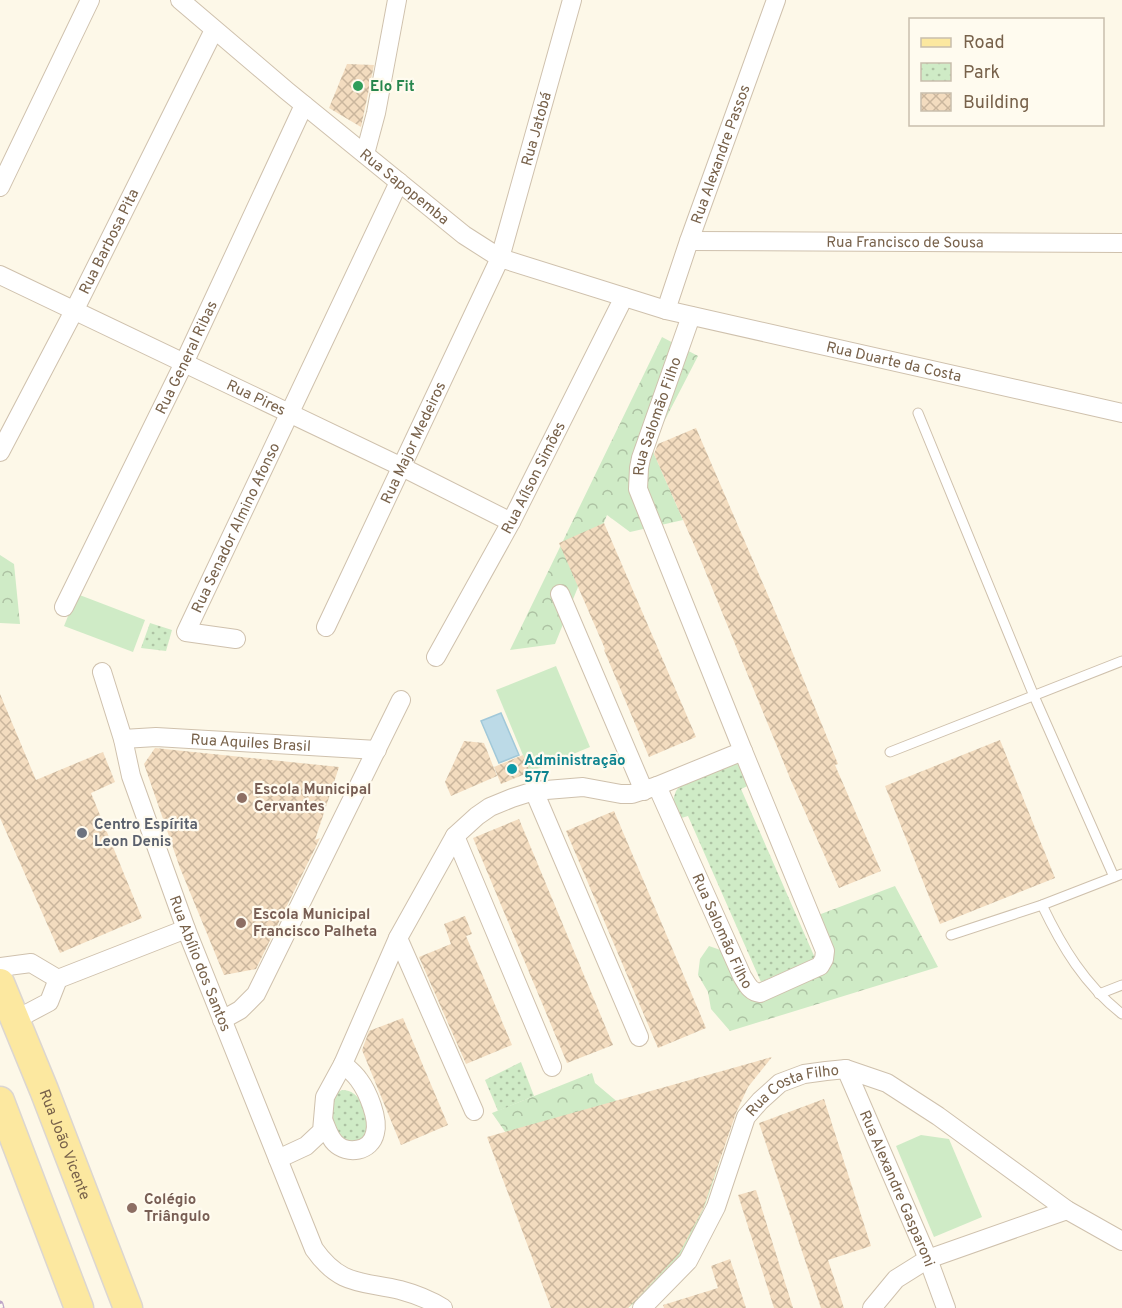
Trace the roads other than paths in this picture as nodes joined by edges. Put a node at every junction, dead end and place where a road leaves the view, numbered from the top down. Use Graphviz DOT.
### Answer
graph roads {
  1 [pos="90,0"];
  2 [pos="180,0"];
  3 [pos="397,0"];
  4 [pos="572,0"];
  5 [pos="776,0"];
  6 [pos="214,30"];
  7 [pos="304,105"];
  8 [pos="7,152"];
  9 [pos="365,154"];
  10 [pos="399,182"];
  11 [pos="0,187"];
  12 [pos="689,241"];
  13 [pos="1122,243"];
  14 [pos="500,258"];
  15 [pos="0,275"];
  16 [pos="624,297"];
  17 [pos="666,310"];
  18 [pos="74,311"];
  19 [pos="691,316"];
  20 [pos="184,363"];
  21 [pos="289,413"];
  22 [pos="918,413"];
  23 [pos="1122,413"];
  24 [pos="0,452"];
  25 [pos="402,467"];
  26 [pos="511,522"];
  27 [pos="560,594"];
  28 [pos="64,607"];
  29 [pos="326,627"];
  30 [pos="236,639"];
  31 [pos="436,657"];
  32 [pos="1122,661"];
  33 [pos="102,672"];
  34 [pos="1034,696"];
  35 [pos="401,700"];
  36 [pos="123,739"];
  37 [pos="377,750"];
  38 [pos="743,751"];
  39 [pos="890,752"];
  40 [pos="650,788"];
  41 [pos="534,791"];
  42 [pos="455,837"];
  43 [pos="1118,876"];
  44 [pos="1042,905"];
  45 [pos="186,929"];
  46 [pos="951,935"];
  47 [pos="398,938"];
  48 [pos="0,967"];
  49 [pos="58,979"];
  50 [pos="0,983"];
  51 [pos="1122,985"];
  52 [pos="1099,994"];
  53 [pos="1122,1014"];
  54 [pos="15,1020"];
  55 [pos="222,1020"];
  56 [pos="639,1037"];
  57 [pos="343,1064"];
  58 [pos="552,1067"];
  59 [pos="846,1069"];
  60 [pos="0,1101"];
  61 [pos="474,1111"];
  62 [pos="324,1122"];
  63 [pos="311,1142"];
  64 [pos="337,1145"];
  65 [pos="278,1159"];
  66 [pos="1067,1210"];
  67 [pos="1122,1240"];
  68 [pos="928,1259"];
  69 [pos="79,1308"];
  70 [pos="128,1308"];
  71 [pos="444,1308"];
  72 [pos="642,1308"];
  73 [pos="872,1308"];
  74 [pos="946,1308"];
  1 -- 8 [label="street"];
  2 -- 6 [label="street, Rua Sapopemba"];
  3 -- 9 [label="street"];
  4 -- 14 [label="street, Rua Jatobá"];
  5 -- 12 [label="street, Rua Alexandre Passos"];
  6 -- 7 [label="street, Rua Sapopemba"];
  6 -- 18 [label="street, Rua Barbosa Pita"];
  7 -- 9 [label="street, Rua Sapopemba"];
  7 -- 20 [label="street, Rua General Ribas"];
  8 -- 11 [label="street"];
  9 -- 10 [label="street, Rua Sapopemba"];
  10 -- 14 [label="street, Rua Sapopemba"];
  10 -- 21 [label="street, Rua Senador Almino Afonso"];
  12 -- 13 [label="street, Rua Francisco de Sousa"];
  12 -- 17 [label="street, Rua Alexandre Passos"];
  14 -- 16 [label="street, Rua Sapopemba"];
  14 -- 25 [label="street, Rua Major Medeiros"];
  15 -- 18 [label="street, Rua Pires"];
  16 -- 17 [label="street, Rua Sapopemba"];
  16 -- 26 [label="street, Rua Aílson Simões"];
  17 -- 19 [label="street, Rua Duarte da Costa"];
  18 -- 20 [label="street, Rua Pires"];
  18 -- 24 [label="street, Rua Barbosa Pita"];
  19 -- 23 [label="street, Rua Duarte da Costa"];
  19 -- 38 [label="street, Rua Salomão Filho"];
  20 -- 21 [label="street, Rua Pires"];
  20 -- 28 [label="street, Rua General Ribas"];
  21 -- 25 [label="street, Rua Pires"];
  21 -- 30 [label="street, Rua Senador Almino Afonso"];
  22 -- 34 [label="lane"];
  25 -- 26 [label="street, Rua Pires"];
  25 -- 29 [label="street, Rua Major Medeiros"];
  26 -- 31 [label="street, Rua Aílson Simões"];
  27 -- 40 [label="street, Rua Salomão Filho"];
  32 -- 34 [label="lane"];
  33 -- 36 [label="street, Rua Abílio dos Santos"];
  34 -- 39 [label="lane"];
  34 -- 43 [label="lane"];
  35 -- 37 [label="street"];
  36 -- 37 [label="street, Rua Aquiles Brasil"];
  36 -- 45 [label="street, Rua Abílio dos Santos"];
  37 -- 55 [label="street"];
  38 -- 40 [label="street"];
  38 -- 40 [label="street, Rua Salomão Filho"];
  40 -- 41 [label="street"];
  41 -- 42 [label="street"];
  41 -- 56 [label="street"];
  42 -- 47 [label="street"];
  42 -- 58 [label="street"];
  43 -- 44 [label="lane"];
  44 -- 46 [label="lane"];
  44 -- 52 [label="lane"];
  45 -- 49 [label="street"];
  45 -- 55 [label="street, Rua Abílio dos Santos"];
  47 -- 57 [label="street"];
  47 -- 61 [label="street"];
  48 -- 49 [label="street"];
  49 -- 54 [label="street"];
  50 -- 54 [label="main road, Rua João Vicente"];
  51 -- 52 [label="lane"];
  52 -- 53 [label="lane"];
  54 -- 70 [label="main road, Rua João Vicente"];
  55 -- 65 [label="street, Rua Abílio dos Santos"];
  57 -- 62 [label="street"];
  57 -- 64 [label="street"];
  59 -- 66 [label="street, Rua Costa Filho"];
  59 -- 68 [label="street, Rua Alexandre Gasparoni"];
  59 -- 72 [label="street, Rua Costa Filho"];
  60 -- 69 [label="main road"];
  62 -- 63 [label="street"];
  62 -- 64 [label="street"];
  63 -- 64 [label="street"];
  63 -- 65 [label="street"];
  65 -- 71 [label="street, Rua Abílio dos Santos"];
  66 -- 67 [label="street, Rua Costa Filho"];
  66 -- 68 [label="street"];
  68 -- 73 [label="street"];
  68 -- 74 [label="street, Rua Alexandre Gasparoni"];
}
